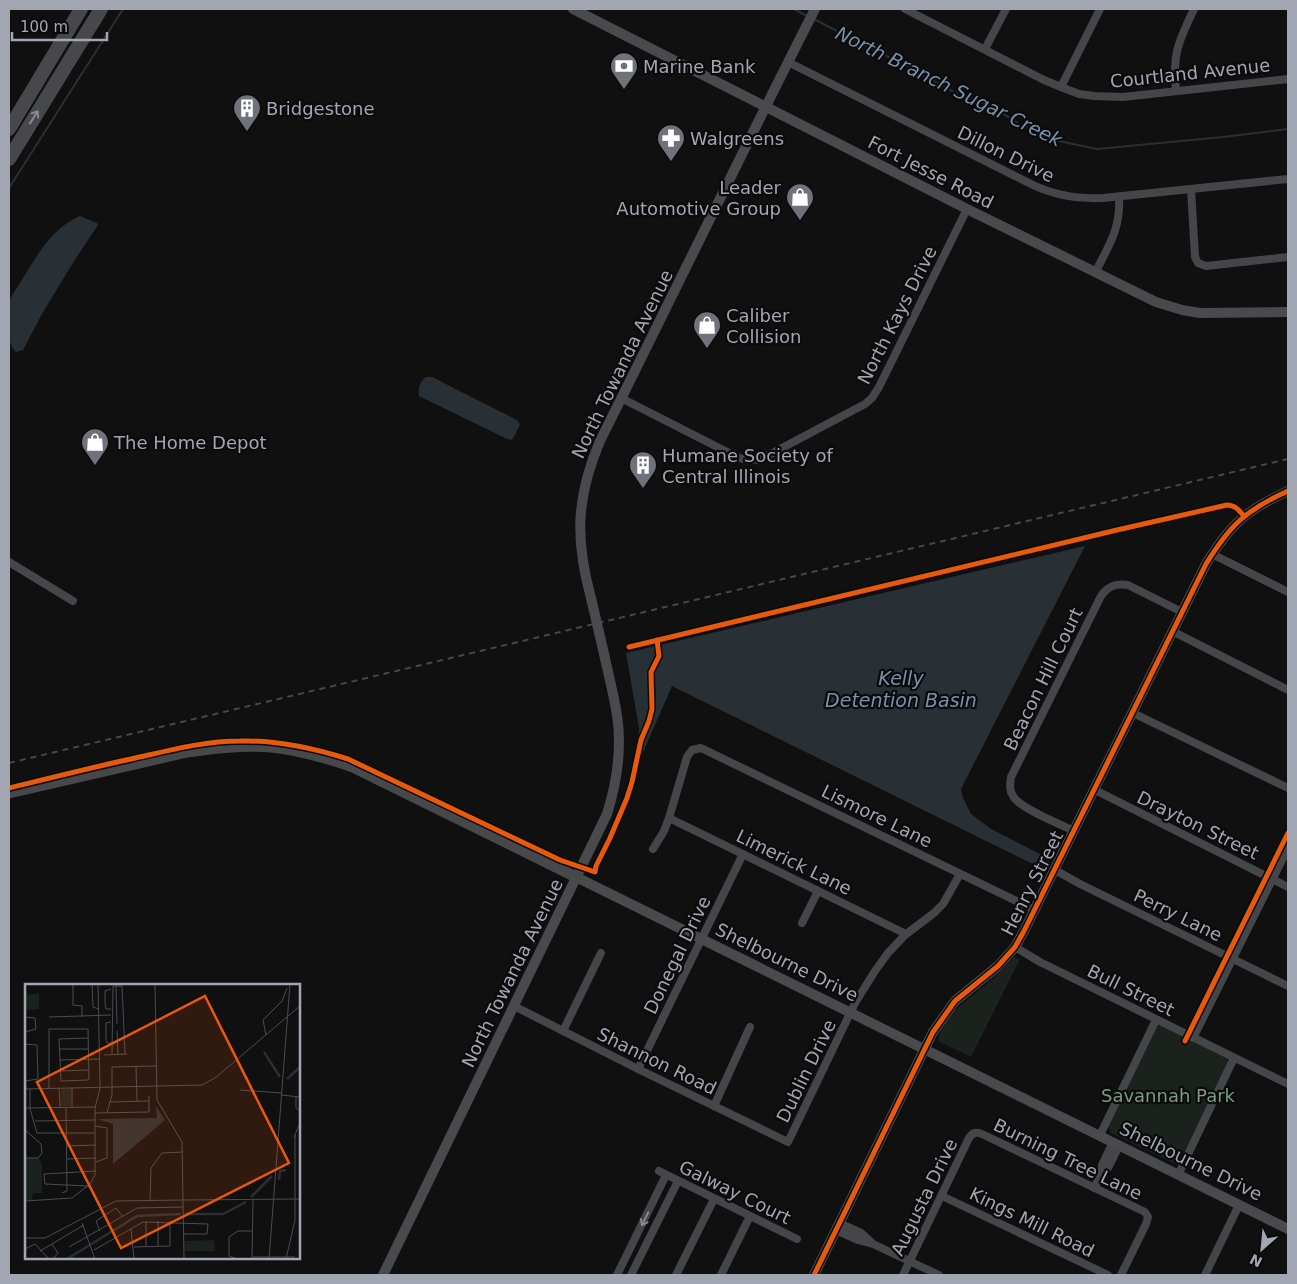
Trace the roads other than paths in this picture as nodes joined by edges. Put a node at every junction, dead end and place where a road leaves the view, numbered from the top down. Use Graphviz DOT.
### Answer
graph roads {
  1 [pos="81,9"];
  2 [pos="101,9"];
  3 [pos="573,9"];
  4 [pos="1006,9"];
  5 [pos="1100,9"];
  6 [pos="1194,9"];
  7 [pos="814,10"];
  8 [pos="910,10"];
  9 [pos="985,49"];
  10 [pos="788,62"];
  11 [pos="1288,79"];
  12 [pos="1061,87"];
  13 [pos="1176,90"];
  14 [pos="765,106"];
  15 [pos="9,129"];
  16 [pos="9,159"];
  17 [pos="1288,179"];
  18 [pos="1191,189"];
  19 [pos="1119,197"];
  20 [pos="967,209"];
  21 [pos="1288,257"];
  22 [pos="1095,272"];
  23 [pos="1288,312"];
  24 [pos="622,398"];
  25 [pos="1288,491"];
  26 [pos="1212,554"];
  27 [pos="9,562"];
  28 [pos="1288,592"];
  29 [pos="73,601"];
  30 [pos="1182,612"];
  31 [pos="1172,631"];
  32 [pos="1288,690"];
  33 [pos="1132,712"];
  34 [pos="1288,788"];
  35 [pos="1095,790"];
  36 [pos="9,794"];
  37 [pos="669,818"];
  38 [pos="1074,831"];
  39 [pos="1288,848"];
  40 [pos="653,849"];
  41 [pos="743,854"];
  42 [pos="1055,870"];
  43 [pos="960,874"];
  44 [pos="576,877"];
  45 [pos="1273,879"];
  46 [pos="1288,887"];
  47 [pos="818,891"];
  48 [pos="1035,910"];
  49 [pos="802,923"];
  50 [pos="906,934"];
  51 [pos="702,939"];
  52 [pos="1015,947"];
  53 [pos="601,953"];
  54 [pos="1233,958"];
  55 [pos="1288,986"];
  56 [pos="514,1006"];
  57 [pos="851,1012"];
  58 [pos="1156,1020"];
  59 [pos="750,1027"];
  60 [pos="563,1031"];
  61 [pos="1193,1038"];
  62 [pos="924,1049"];
  63 [pos="1234,1058"];
  64 [pos="638,1069"];
  65 [pos="1288,1084"];
  66 [pos="714,1106"];
  67 [pos="973,1133"];
  68 [pos="1100,1135"];
  69 [pos="788,1142"];
  70 [pos="1116,1144"];
  71 [pos="659,1172"];
  72 [pos="1178,1174"];
  73 [pos="666,1175"];
  74 [pos="678,1181"];
  75 [pos="1094,1188"];
  76 [pos="942,1196"];
  77 [pos="714,1199"];
  78 [pos="1239,1205"];
  79 [pos="750,1216"];
  80 [pos="838,1226"];
  81 [pos="1288,1229"];
  82 [pos="797,1239"];
  83 [pos="910,1262"];
  84 [pos="383,1275"];
  85 [pos="617,1275"];
  86 [pos="631,1275"];
  87 [pos="676,1275"];
  88 [pos="721,1275"];
  89 [pos="814,1275"];
  90 [pos="903,1275"];
  91 [pos="939,1275"];
  92 [pos="1108,1275"];
  93 [pos="1121,1275"];
  94 [pos="1205,1275"];
  1 -- 15 [label="highway"];
  16 -- 2 [label="highway, one-way"];
  3 -- 14 [label="main road, Fort Jesse Road"];
  4 -- 9 [label="street"];
  5 -- 12 [label="street"];
  6 -- 13 [label="street"];
  7 -- 10 [label="main road, North Towanda Avenue"];
  8 -- 9 [label="street, Courtland Avenue"];
  9 -- 12 [label="street, Courtland Avenue"];
  10 -- 14 [label="main road, North Towanda Avenue"];
  10 -- 19 [label="street, Dillon Drive"];
  11 -- 13 [label="street, Courtland Avenue"];
  12 -- 13 [label="street, Courtland Avenue"];
  14 -- 20 [label="main road, Fort Jesse Road"];
  14 -- 24 [label="main road, North Towanda Avenue"];
  17 -- 18 [label="street, Dillon Drive"];
  18 -- 19 [label="street, Dillon Drive"];
  18 -- 21 [label="street"];
  19 -- 22 [label="street"];
  20 -- 22 [label="main road, Fort Jesse Road"];
  20 -- 24 [label="street, North Kays Drive"];
  22 -- 23 [label="main road, Fort Jesse Road"];
  24 -- 44 [label="main road, North Towanda Avenue, bridge"];
  25 -- 26 [label="main road, Henry Street"];
  26 -- 28 [label="street"];
  26 -- 30 [label="main road, Henry Street"];
  27 -- 29 [label="street"];
  30 -- 31 [label="main road, Henry Street"];
  30 -- 38 [label="street, Beacon Hill Court"];
  31 -- 32 [label="street"];
  31 -- 33 [label="main road, Henry Street"];
  33 -- 34 [label="street"];
  33 -- 35 [label="main road, Henry Street"];
  35 -- 38 [label="main road, Henry Street"];
  35 -- 45 [label="street, Drayton Street"];
  36 -- 44 [label="main road, Shelbourne Drive"];
  37 -- 40 [label="street"];
  37 -- 41 [label="street, Limerick Lane"];
  37 -- 43 [label="street, Lismore Lane"];
  38 -- 42 [label="main road, Henry Street"];
  39 -- 45 [label="street"];
  41 -- 47 [label="street, Limerick Lane"];
  41 -- 51 [label="street, Donegal Drive"];
  42 -- 48 [label="main road, Henry Street"];
  42 -- 54 [label="street, Perry Lane"];
  43 -- 48 [label="street, Lismore Lane"];
  43 -- 50 [label="street, Dublin Drive"];
  44 -- 51 [label="main road, Shelbourne Drive"];
  44 -- 56 [label="main road, North Towanda Avenue"];
  45 -- 46 [label="street, Drayton Street"];
  45 -- 54 [label="street"];
  47 -- 49 [label="street"];
  47 -- 50 [label="street, Limerick Lane"];
  48 -- 52 [label="main road, Henry Street"];
  50 -- 57 [label="street, Dublin Drive"];
  51 -- 57 [label="main road, Shelbourne Drive"];
  51 -- 64 [label="street, Donegal Drive"];
  52 -- 58 [label="street, Bull Street"];
  52 -- 62 [label="main road, Henry Street"];
  53 -- 60 [label="street"];
  54 -- 55 [label="street, Perry Lane"];
  54 -- 61 [label="street"];
  56 -- 60 [label="street, Shannon Road"];
  56 -- 84 [label="main road, North Towanda Avenue"];
  57 -- 62 [label="main road, Shelbourne Drive"];
  57 -- 69 [label="street, Dublin Drive"];
  58 -- 61 [label="street, Bull Street"];
  58 -- 68 [label="street"];
  59 -- 66 [label="street"];
  60 -- 64 [label="street, Shannon Road"];
  61 -- 63 [label="street, Bull Street"];
  62 -- 68 [label="main road, Shelbourne Drive"];
  62 -- 80 [label="main road, Henry Street"];
  63 -- 65 [label="street, Bull Street"];
  63 -- 72 [label="street"];
  64 -- 66 [label="street, Shannon Road"];
  66 -- 69 [label="street, Shannon Road"];
  67 -- 75 [label="street, Burning Tree Lane"];
  67 -- 76 [label="street, Augusta Drive"];
  68 -- 70 [label="main road, Shelbourne Drive"];
  70 -- 72 [label="main road, Shelbourne Drive"];
  70 -- 75 [label="street"];
  71 -- 73 [label="street, Galway Court"];
  72 -- 78 [label="main road, Shelbourne Drive"];
  73 -- 74 [label="street, Galway Court"];
  73 -- 85 [label="street, one-way"];
  74 -- 77 [label="street, Galway Court"];
  74 -- 86 [label="street"];
  75 -- 93 [label="street, Burning Tree Lane"];
  76 -- 83 [label="street, Augusta Drive"];
  76 -- 92 [label="street, Kings Mill Road"];
  77 -- 79 [label="street, Galway Court"];
  77 -- 87 [label="street"];
  78 -- 81 [label="main road, Shelbourne Drive"];
  78 -- 94 [label="street"];
  79 -- 82 [label="street, Galway Court"];
  79 -- 88 [label="street"];
  80 -- 83 [label="street"];
  80 -- 89 [label="main road, Henry Street"];
  83 -- 90 [label="street, Augusta Drive"];
  83 -- 91 [label="street"];
}
